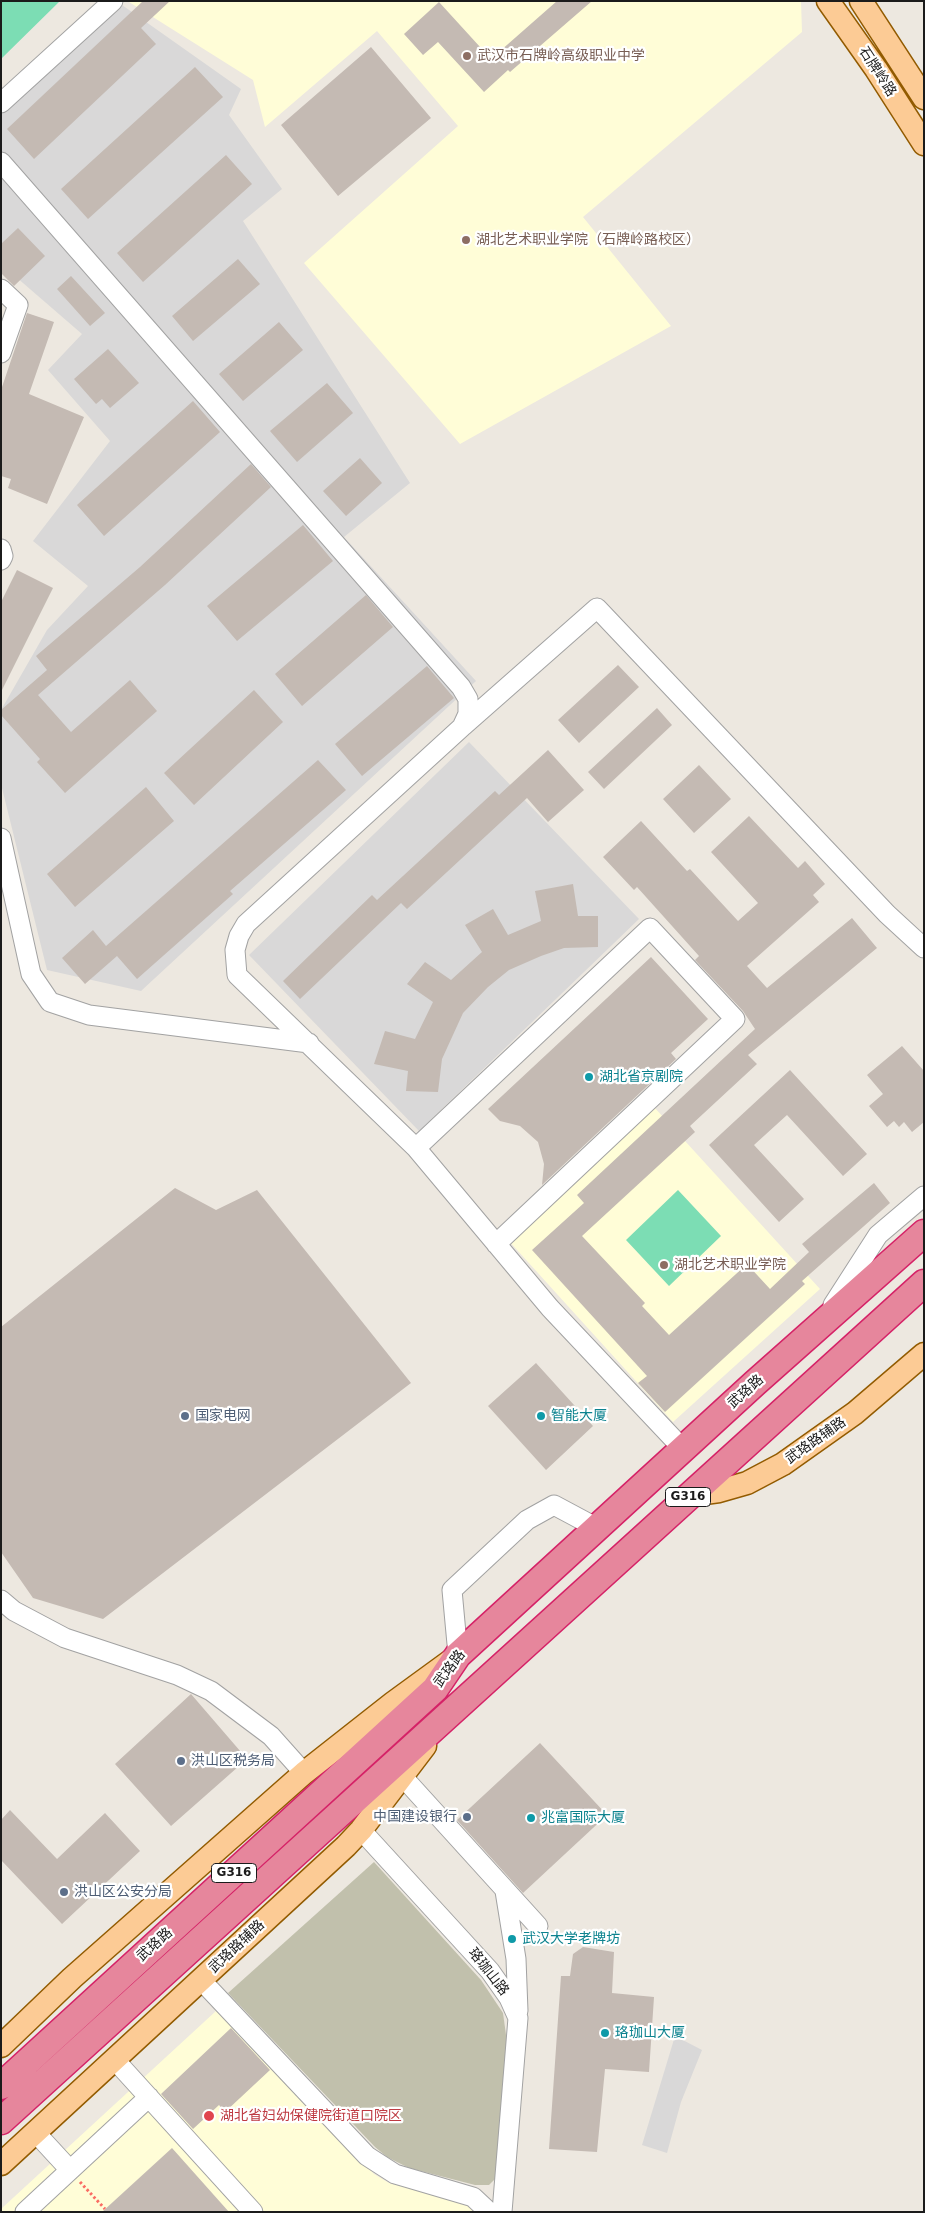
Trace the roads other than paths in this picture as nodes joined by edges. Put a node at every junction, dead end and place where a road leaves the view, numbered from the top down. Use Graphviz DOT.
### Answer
graph roads {
  1 [pos="113,1"];
  2 [pos="828,1"];
  3 [pos="861,1"];
  4 [pos="924,98"];
  5 [pos="1,103"];
  6 [pos="924,144"];
  7 [pos="1,162"];
  8 [pos="1,289"];
  9 [pos="1,353"];
  10 [pos="1,549"];
  11 [pos="1,560"];
  12 [pos="462,727"];
  13 [pos="1,838"];
  14 [pos="924,948"];
  15 [pos="309,1043"];
  16 [pos="416,1148"];
  17 [pos="924,1196"];
  18 [pos="924,1233"];
  19 [pos="496,1244"];
  20 [pos="924,1283"];
  21 [pos="820,1325"];
  22 [pos="924,1354"];
  23 [pos="683,1449"];
  24 [pos="690,1496"];
  25 [pos="597,1528"];
  26 [pos="1,1600"];
  27 [pos="458,1654"];
  28 [pos="451,1711"];
  29 [pos="304,1773"];
  30 [pos="402,1776"];
  31 [pos="361,1830"];
  32 [pos="505,1891"];
  33 [pos="538,1926"];
  34 [pos="201,1980"];
  35 [pos="518,2018"];
  36 [pos="1,2046"];
  37 [pos="114,2059"];
  38 [pos="1,2086"];
  39 [pos="149,2097"];
  40 [pos="1,2121"];
  41 [pos="35,2132"];
  42 [pos="1,2164"];
  43 [pos="70,2170"];
  44 [pos="26,2212"];
  45 [pos="253,2212"];
  46 [pos="489,2212"];
  47 [pos="502,2212"];
  1 -- 5 [label="street"];
  2 -- 6 [label="main road, 石牌岭路"];
  3 -- 4 [label="main road, 石牌岭路"];
  7 -- 12 [label="street"];
  8 -- 9 [label="street"];
  10 -- 11 [label="street"];
  12 -- 14 [label="street"];
  12 -- 15 [label="street"];
  13 -- 15 [label="street"];
  15 -- 16 [label="street"];
  16 -- 19 [label="street"];
  16 -- 19 [label="street"];
  17 -- 21 [label="street"];
  18 -- 21 [label="highway, 武珞路 / G316"];
  19 -- 23 [label="street"];
  20 -- 24 [label="highway, 武珞路 / G316"];
  21 -- 23 [label="highway, 武珞路 / G316"];
  22 -- 24 [label="main road, 武珞路辅路"];
  23 -- 25 [label="highway, 武珞路 / G316"];
  24 -- 28 [label="highway, 武珞路 / G316"];
  25 -- 27 [label="highway, 武珞路 / G316"];
  25 -- 27 [label="street"];
  26 -- 29 [label="street"];
  27 -- 29 [label="main road"];
  27 -- 38 [label="highway, 武珞路 / G316"];
  28 -- 30 [label="main road, 武珞路辅路"];
  28 -- 40 [label="highway, 武珞路 / G316"];
  29 -- 36 [label="main road"];
  30 -- 31 [label="main road, 武珞路辅路"];
  30 -- 32 [label="street"];
  31 -- 34 [label="main road, 武珞路辅路"];
  31 -- 35 [label="street, 珞珈山路"];
  32 -- 33 [label="street"];
  32 -- 35 [label="street"];
  34 -- 37 [label="main road, 武珞路辅路"];
  34 -- 46 [label="street"];
  35 -- 47 [label="street"];
  37 -- 39 [label="street"];
  37 -- 41 [label="main road, 武珞路辅路"];
  39 -- 43 [label="street"];
  39 -- 45 [label="street"];
  41 -- 42 [label="main road, 武珞路辅路"];
  41 -- 43 [label="street"];
  43 -- 44 [label="street"];
}
